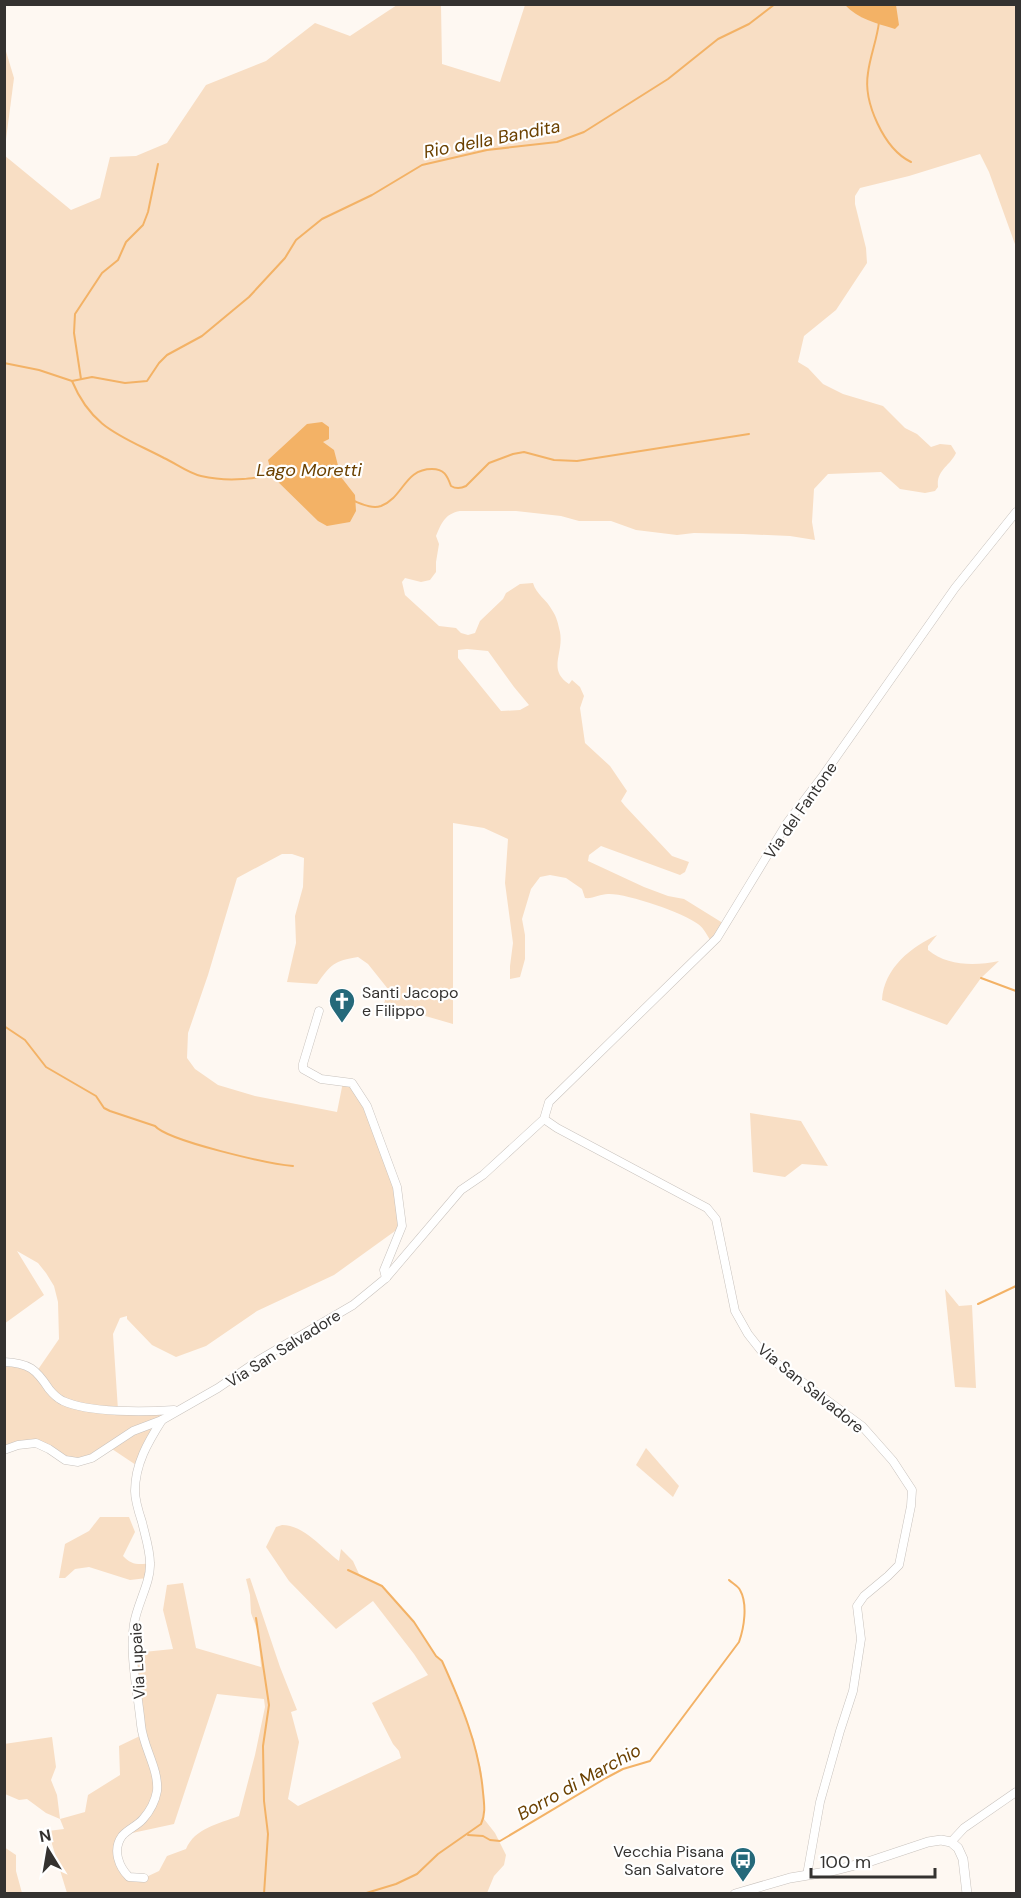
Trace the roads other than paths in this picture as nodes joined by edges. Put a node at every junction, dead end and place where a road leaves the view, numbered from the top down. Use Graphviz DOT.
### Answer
graph roads {
  1 [pos="1017,512"];
  2 [pos="319,1011"];
  3 [pos="544,1119"];
  4 [pos="386,1278"];
  5 [pos="4,1362"];
  6 [pos="175,1410"];
  7 [pos="162,1419"];
  8 [pos="4,1450"];
  9 [pos="1017,1792"];
  10 [pos="951,1842"];
  11 [pos="807,1875"];
  12 [pos="144,1878"];
  13 [pos="735,1893"];
  14 [pos="967,1893"];
  1 -- 3 [label="street, Via del Fantone"];
  2 -- 4 [label="street"];
  3 -- 4 [label="street, Via San Salvadore"];
  3 -- 11 [label="street, Via San Salvadore"];
  4 -- 6 [label="street, Via San Salvadore"];
  5 -- 6 [label="street"];
  6 -- 7 [label="street, Via Lupaie"];
  7 -- 8 [label="street, Via Lupaie"];
  7 -- 12 [label="street, Via Lupaie"];
  9 -- 10 [label="street"];
  10 -- 11 [label="street"];
  10 -- 14 [label="street"];
  11 -- 13 [label="street"];
}
